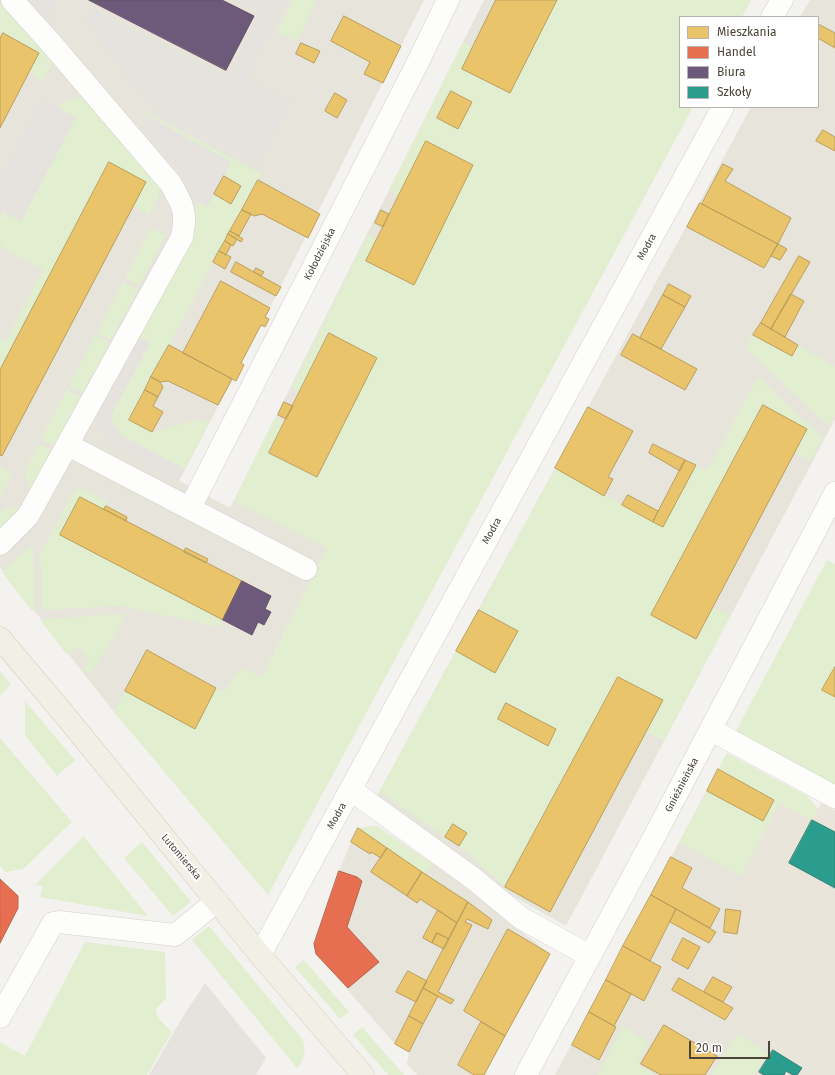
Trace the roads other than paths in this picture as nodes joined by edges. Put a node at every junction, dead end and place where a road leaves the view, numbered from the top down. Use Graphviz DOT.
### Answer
graph roads {
  1 [pos="12,0"];
  2 [pos="448,0"];
  3 [pos="782,0"];
  4 [pos="773,16"];
  5 [pos="722,108"];
  6 [pos="68,445"];
  7 [pos="835,493"];
  8 [pos="190,508"];
  9 [pos="0,544"];
  10 [pos="306,569"];
  11 [pos="0,638"];
  12 [pos="711,730"];
  13 [pos="351,790"];
  14 [pos="835,797"];
  15 [pos="217,901"];
  16 [pos="260,956"];
  17 [pos="590,956"];
  18 [pos="0,1017"];
  19 [pos="363,1075"];
  20 [pos="526,1075"];
  1 -- 6 [label="street"];
  2 -- 8 [label="street, Kołodziejska"];
  3 -- 4 [label="street"];
  5 -- 13 [label="street, Modra"];
  6 -- 8 [label="street"];
  6 -- 9 [label="street"];
  7 -- 12 [label="street, Gnieźnieńska"];
  8 -- 10 [label="street"];
  11 -- 15 [label="main road, Lutomierska"];
  12 -- 14 [label="street"];
  12 -- 17 [label="street, Gnieźnieńska"];
  13 -- 16 [label="street, Modra"];
  13 -- 17 [label="street"];
  15 -- 16 [label="main road, Lutomierska"];
  15 -- 18 [label="street"];
  16 -- 19 [label="main road, Lutomierska"];
  17 -- 20 [label="street, Gnieźnieńska"];
}
